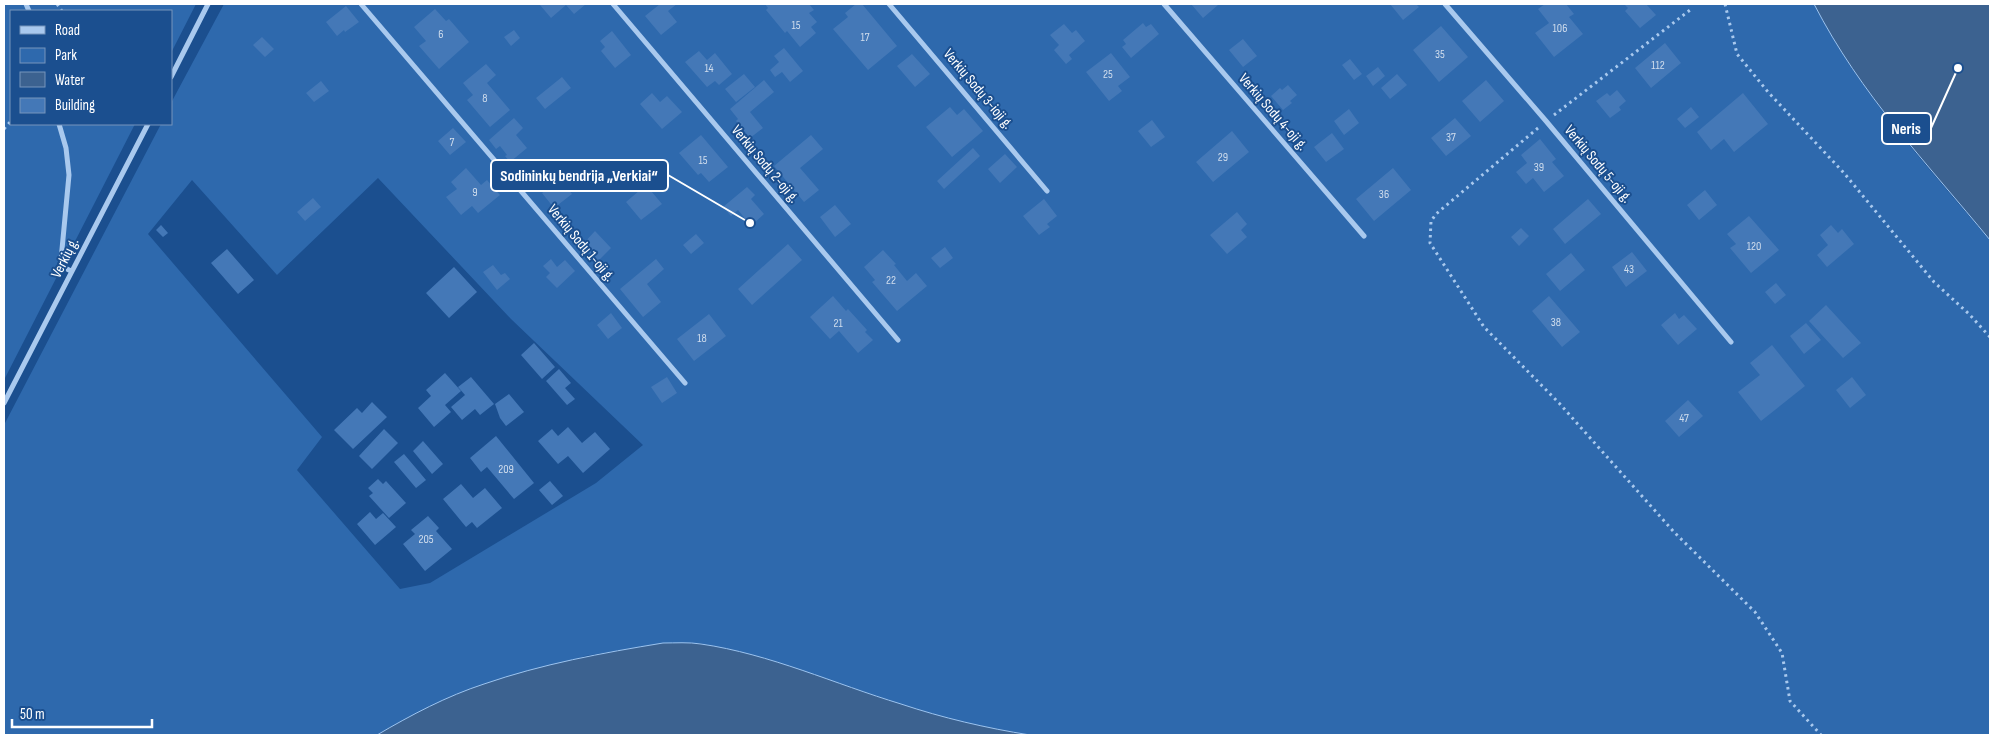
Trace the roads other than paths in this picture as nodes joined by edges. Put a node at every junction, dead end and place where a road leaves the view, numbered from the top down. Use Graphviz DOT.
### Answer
graph roads {
  1 [pos="208,4"];
  2 [pos="361,4"];
  3 [pos="613,4"];
  4 [pos="889,4"];
  5 [pos="1164,4"];
  6 [pos="1445,4"];
  7 [pos="172,75"];
  8 [pos="59,125"];
  9 [pos="147,125"];
  10 [pos="1047,191"];
  11 [pos="1364,236"];
  12 [pos="72,272"];
  13 [pos="898,340"];
  14 [pos="1731,342"];
  15 [pos="685,383"];
  16 [pos="4,403"];
  1 -- 7 [label="street"];
  2 -- 15 [label="street, Verkių Sodų 1-oji g."];
  3 -- 13 [label="street, Verkių Sodų 2-oji g."];
  4 -- 10 [label="street, Verkių Sodų 3-ioji g."];
  5 -- 11 [label="street, Verkių Sodų 4-oji g."];
  6 -- 14 [label="street, Verkių Sodų 5-oji g."];
  8 -- 12 [label="street"];
  9 -- 12 [label="street, Verkių g."];
  12 -- 16 [label="street, Verkių g."];
}
